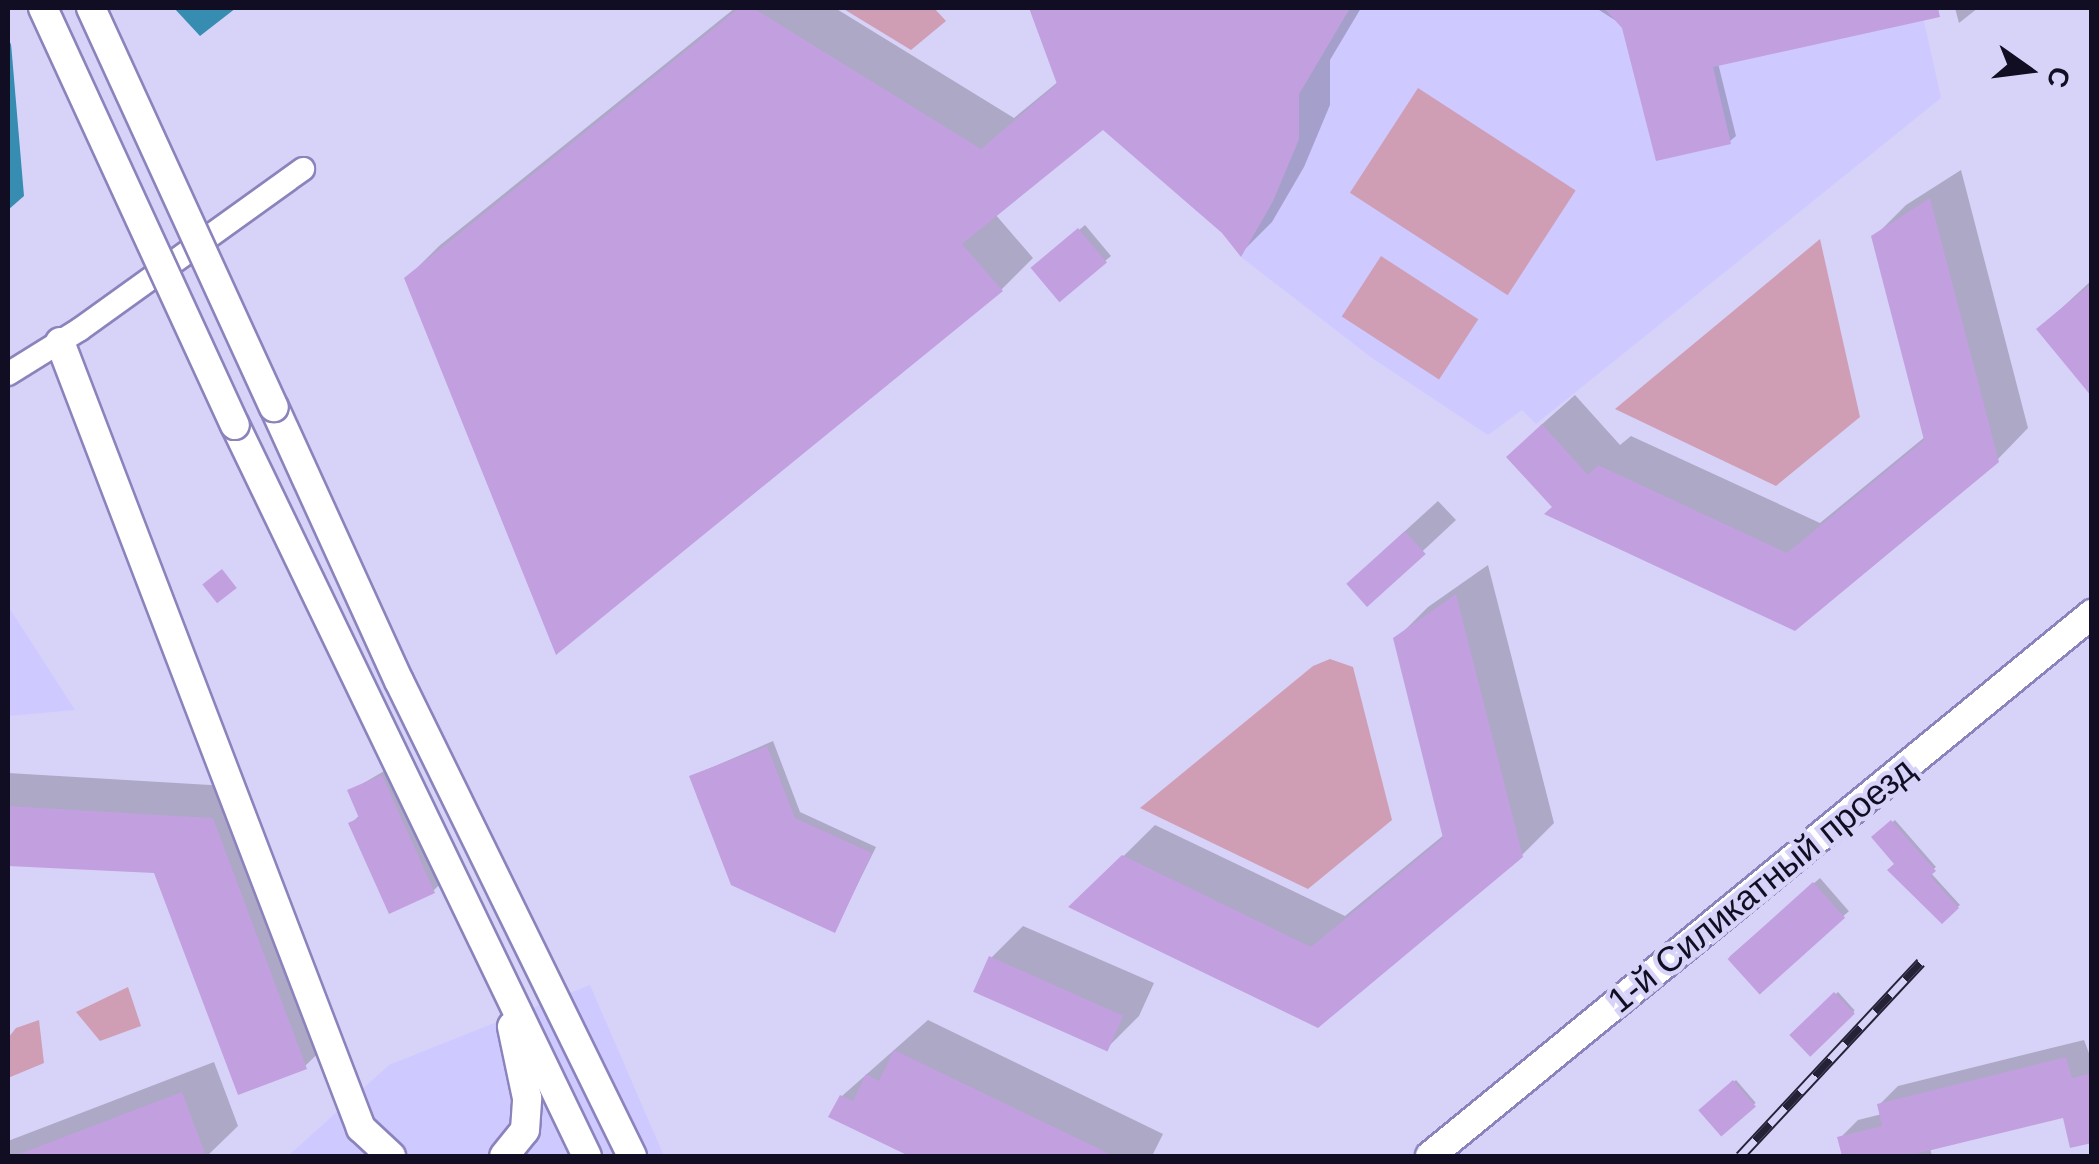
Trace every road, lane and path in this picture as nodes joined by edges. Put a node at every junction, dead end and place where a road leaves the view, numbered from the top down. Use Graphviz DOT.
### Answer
graph roads {
  1 [pos="43,8"];
  2 [pos="91,8"];
  3 [pos="303,169"];
  4 [pos="60,342"];
  5 [pos="8,374"];
  6 [pos="2092,614"];
  7 [pos="486,945"];
  8 [pos="390,1156"];
  9 [pos="504,1156"];
  10 [pos="586,1156"];
  11 [pos="632,1156"];
  12 [pos="1430,1156"];
  1 -- 7 [label="street, bridge"];
  2 -- 11 [label="street, bridge"];
  3 -- 4 [label="street"];
  4 -- 5 [label="street"];
  4 -- 8 [label="street"];
  6 -- 12 [label="street, 1-й Силикатный проезд"];
  7 -- 9 [label="street"];
  7 -- 10 [label="street"];
}
